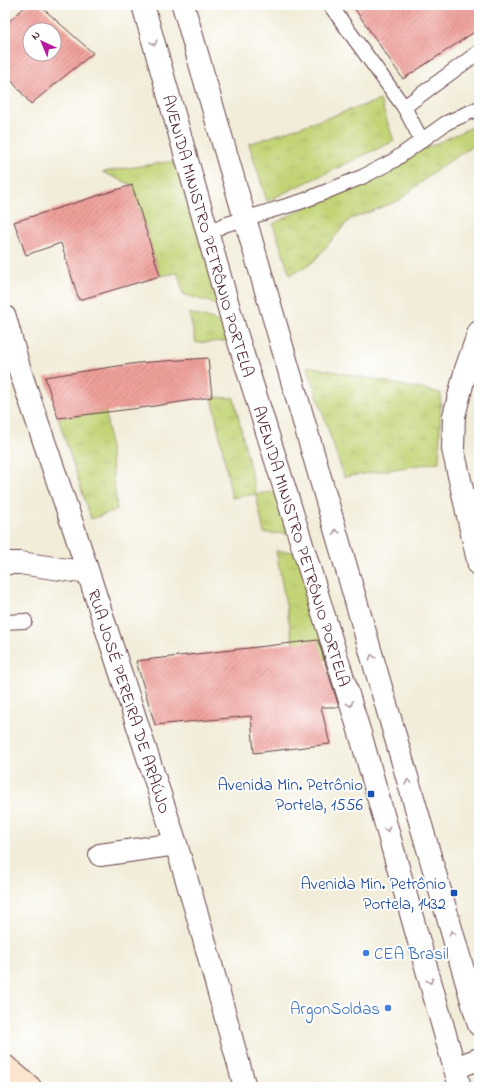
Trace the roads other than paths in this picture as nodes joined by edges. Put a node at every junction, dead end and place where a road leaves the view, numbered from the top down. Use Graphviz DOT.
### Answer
graph roads {
  1 [pos="143,5"];
  2 [pos="182,5"];
  3 [pos="330,5"];
  4 [pos="479,52"];
  5 [pos="404,107"];
  6 [pos="479,108"];
  7 [pos="421,140"];
  8 [pos="245,220"];
  9 [pos="208,233"];
  10 [pos="5,317"];
  11 [pos="479,332"];
  12 [pos="13,372"];
  13 [pos="460,484"];
  14 [pos="479,495"];
  15 [pos="5,563"];
  16 [pos="479,565"];
  17 [pos="88,573"];
  18 [pos="25,621"];
  19 [pos="5,622"];
  20 [pos="176,844"];
  21 [pos="100,855"];
  22 [pos="479,1024"];
  23 [pos="479,1059"];
  24 [pos="5,1066"];
  25 [pos="457,1077"];
  26 [pos="30,1087"];
  27 [pos="245,1087"];
  1 -- 9 [label="street, AVENIDA MINISTRO PETRÔNIO PORTELA, one-way"];
  2 -- 8 [label="street, AVENIDA MINISTRO PETRÔNIO PORTELA"];
  3 -- 5 [label="lane"];
  4 -- 5 [label="lane"];
  5 -- 7 [label="lane"];
  6 -- 7 [label="lane"];
  7 -- 8 [label="lane"];
  8 -- 9 [label="lane"];
  22 -- 8 [label="street, AVENIDA MINISTRO PETRÔNIO PORTELA, one-way"];
  9 -- 25 [label="street, AVENIDA MINISTRO PETRÔNIO PORTELA, one-way"];
  10 -- 12 [label="street, RUA JOSÉ PEREIRA DE ARAÚJO"];
  11 -- 13 [label="street"];
  12 -- 17 [label="street, RUA JOSÉ PEREIRA DE ARAÚJO"];
  13 -- 14 [label="street"];
  13 -- 16 [label="street"];
  15 -- 17 [label="street"];
  17 -- 20 [label="street, RUA JOSÉ PEREIRA DE ARAÚJO"];
  18 -- 19 [label="lane"];
  20 -- 21 [label="street"];
  20 -- 27 [label="street, RUA JOSÉ PEREIRA DE ARAÚJO"];
  23 -- 25 [label="street"];
  24 -- 26 [label="main road"];
}
